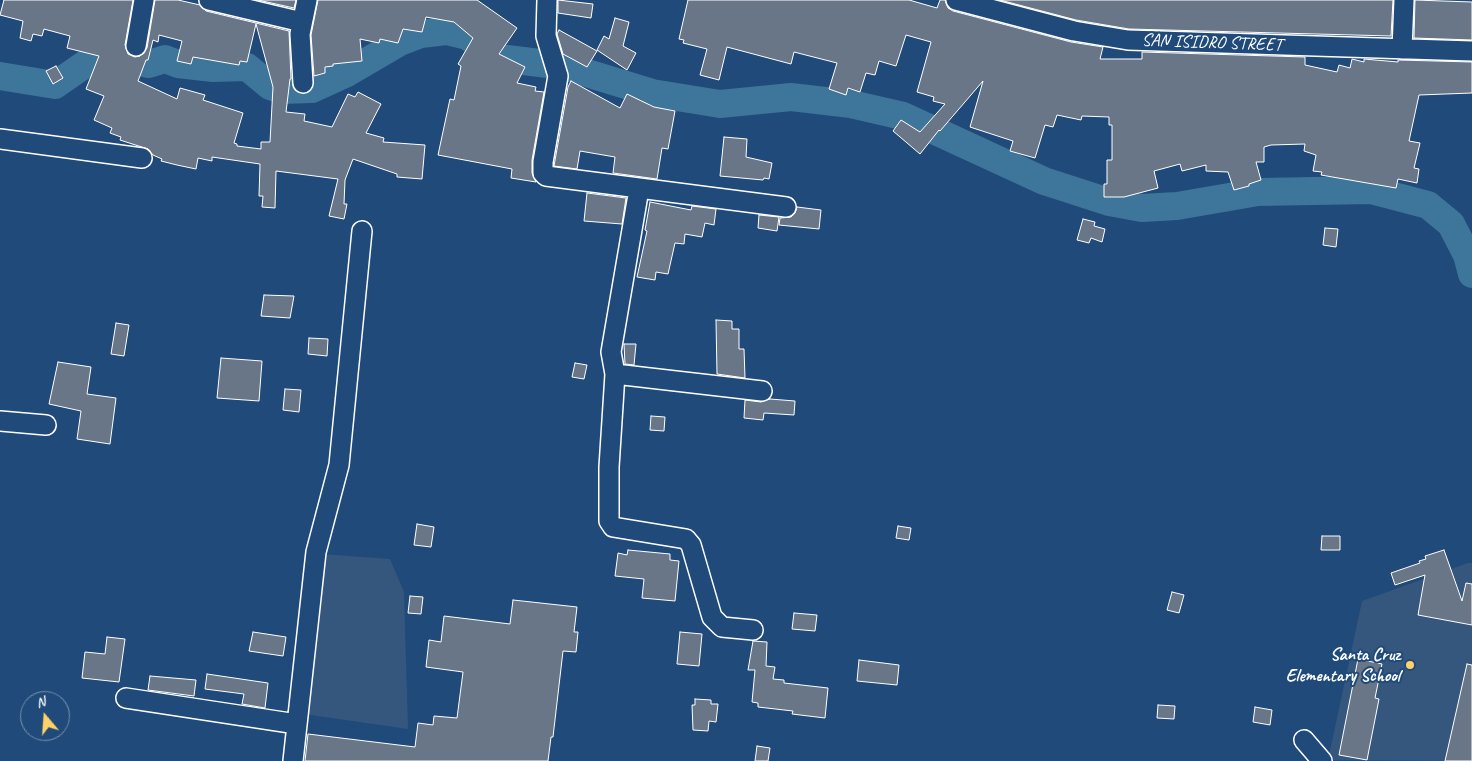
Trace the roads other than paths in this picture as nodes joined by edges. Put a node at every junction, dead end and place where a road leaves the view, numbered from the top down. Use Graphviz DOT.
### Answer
graph roads {
  1 [pos="144,0"];
  2 [pos="209,0"];
  3 [pos="307,0"];
  4 [pos="547,0"];
  5 [pos="956,0"];
  6 [pos="1404,0"];
  7 [pos="302,22"];
  8 [pos="136,46"];
  9 [pos="1402,49"];
  10 [pos="1472,51"];
  11 [pos="303,83"];
  12 [pos="0,139"];
  13 [pos="142,158"];
  14 [pos="640,189"];
  15 [pos="786,207"];
  16 [pos="362,231"];
  17 [pos="616,374"];
  18 [pos="762,391"];
  19 [pos="0,421"];
  20 [pos="46,425"];
  21 [pos="754,630"];
  22 [pos="126,698"];
  23 [pos="297,724"];
  24 [pos="1304,740"];
  25 [pos="293,761"];
  26 [pos="1322,761"];
  1 -- 8 [label="street"];
  2 -- 7 [label="street"];
  3 -- 7 [label="street"];
  4 -- 14 [label="street"];
  5 -- 9 [label="street, SAN ISIDRO STREET"];
  6 -- 9 [label="street"];
  7 -- 11 [label="street"];
  9 -- 10 [label="street, SAN ISIDRO STREET"];
  12 -- 13 [label="street"];
  14 -- 15 [label="street"];
  14 -- 17 [label="street"];
  16 -- 23 [label="street"];
  17 -- 18 [label="street"];
  17 -- 21 [label="street"];
  19 -- 20 [label="street"];
  22 -- 23 [label="street"];
  23 -- 25 [label="street"];
  24 -- 26 [label="street"];
}
